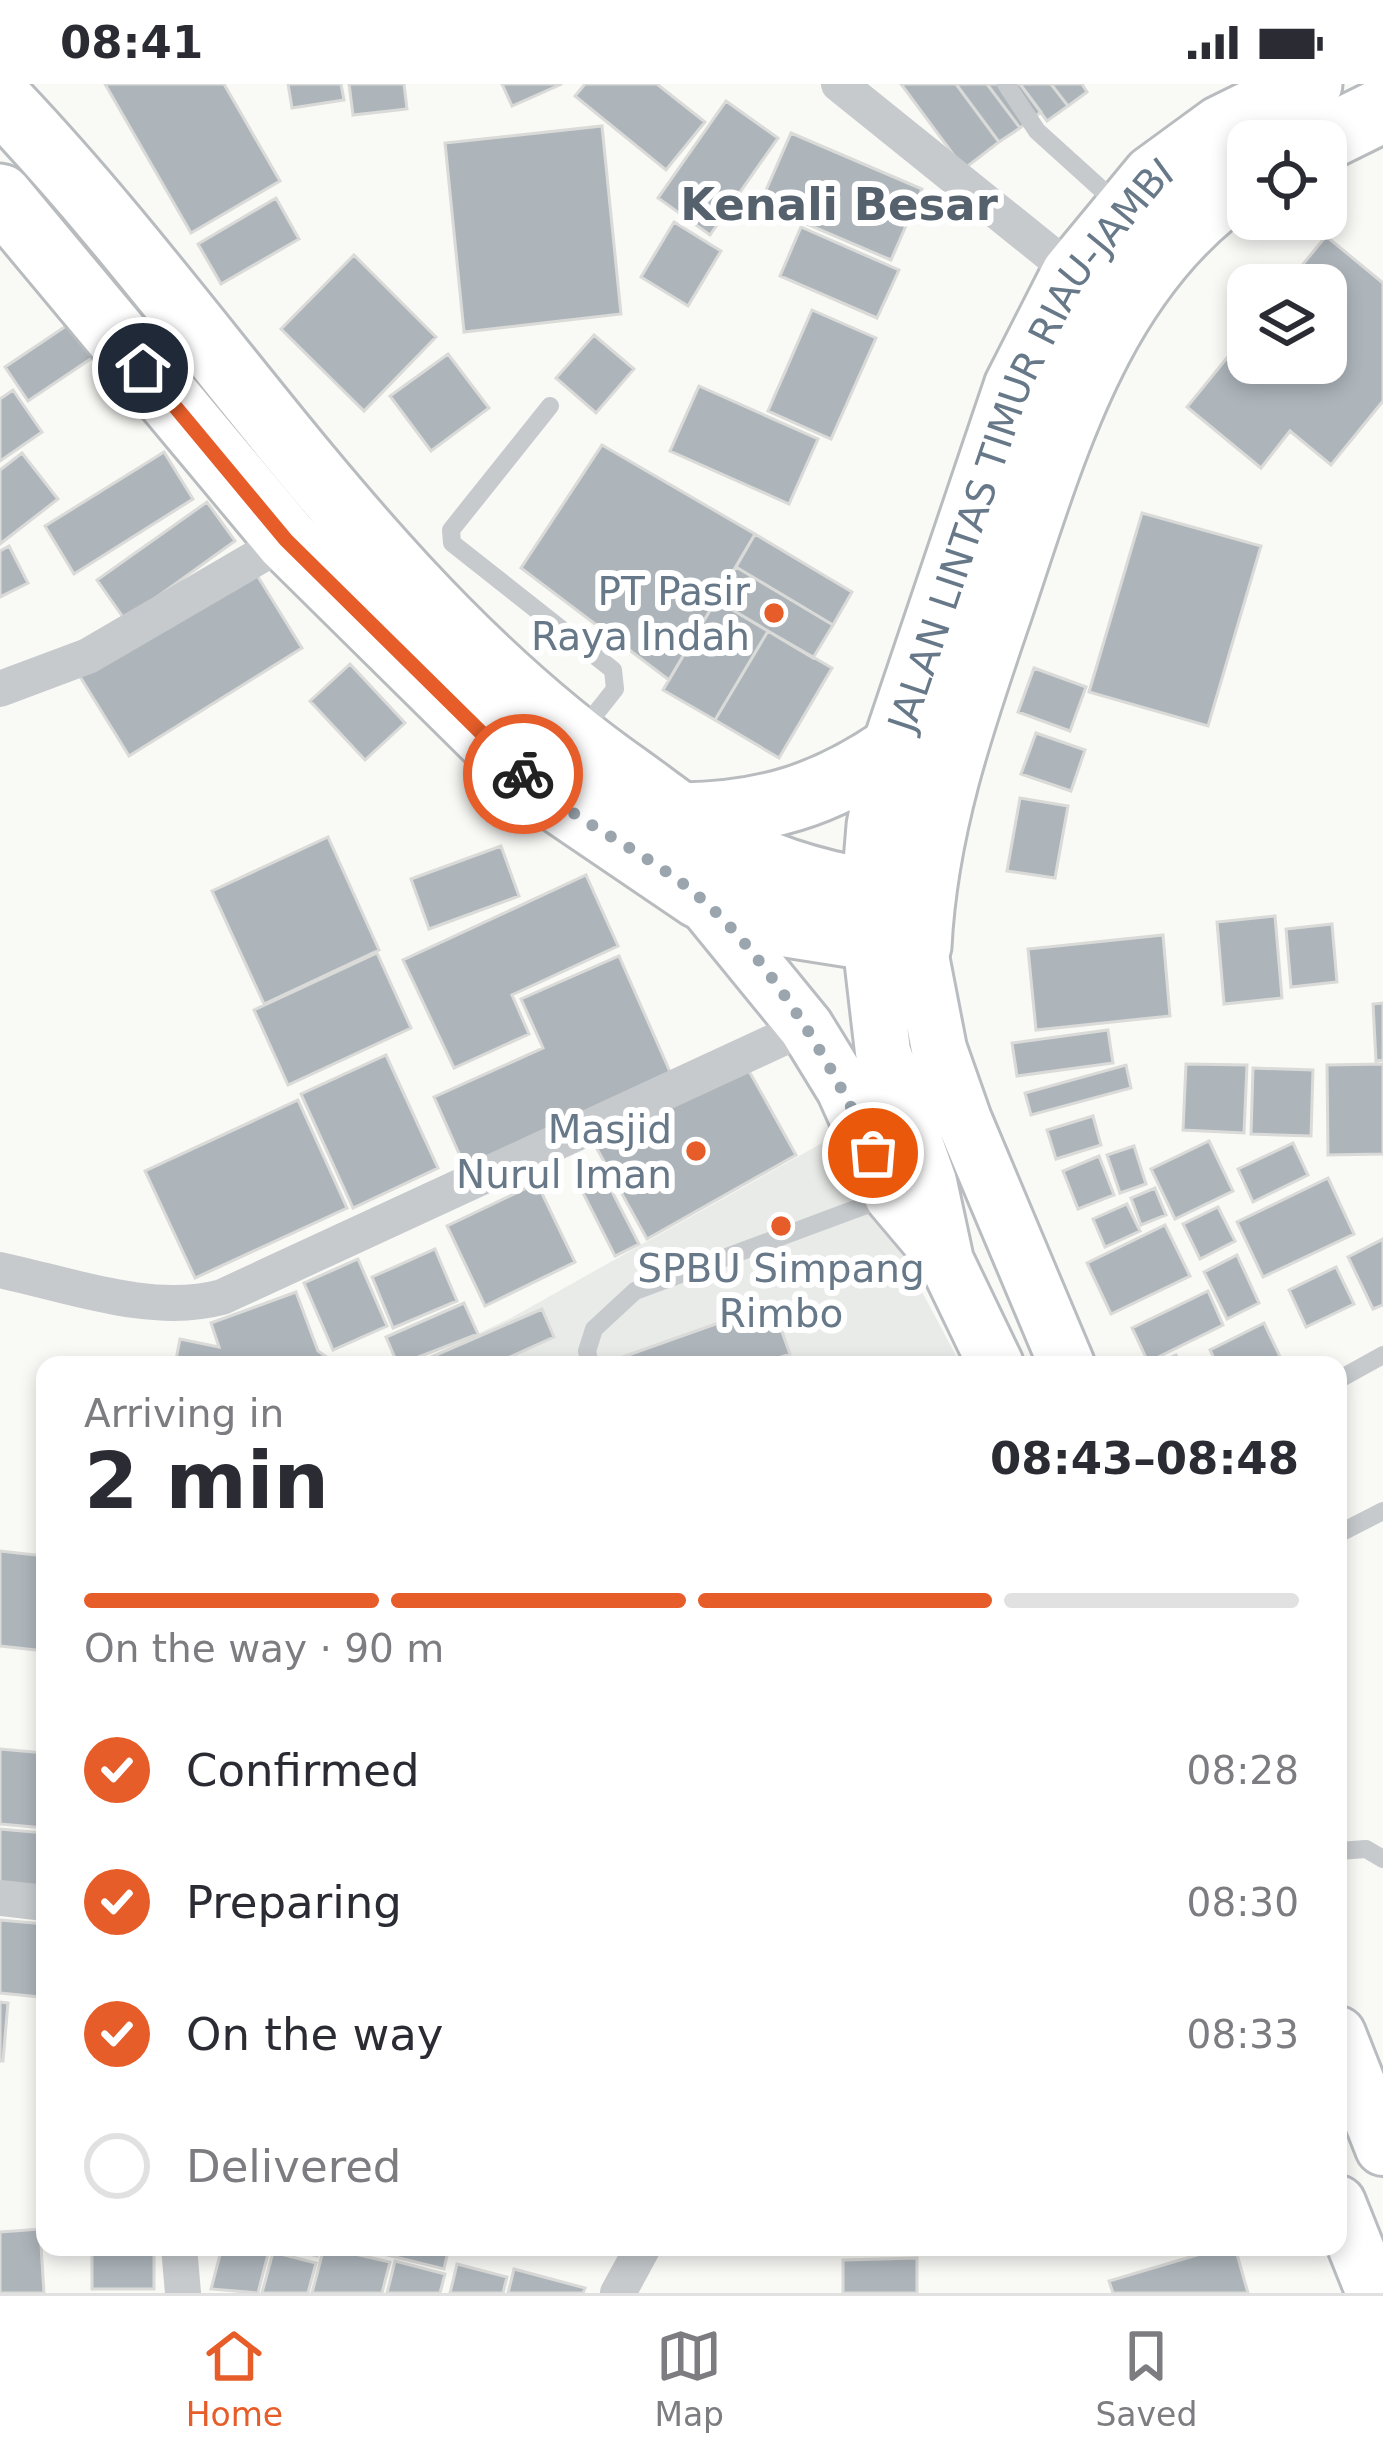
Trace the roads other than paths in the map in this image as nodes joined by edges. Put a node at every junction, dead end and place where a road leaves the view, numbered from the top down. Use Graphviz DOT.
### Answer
graph roads {
  1 [pos="839,84"];
  2 [pos="1006,84"];
  3 [pos="1310,84"];
  4 [pos="0,99"];
  5 [pos="1383,110"];
  6 [pos="1347,128"];
  7 [pos="1227,195"];
  8 [pos="0,196"];
  9 [pos="1123,208"];
  10 [pos="1099,290"];
  11 [pos="550,406"];
  12 [pos="286,540"];
  13 [pos="0,688"];
  14 [pos="574,740"];
  15 [pos="894,748"];
  16 [pos="682,815"];
  17 [pos="699,896"];
  18 [pos="896,919"];
  19 [pos="806,1027"];
  20 [pos="910,1189"];
  21 [pos="0,1270"];
  22 [pos="1383,1355"];
  23 [pos="587,1356"];
  24 [pos="991,1356"];
  25 [pos="1063,1356"];
  26 [pos="1347,1375"];
  27 [pos="1383,1511"];
  28 [pos="1347,1529"];
  29 [pos="1347,1850"];
  30 [pos="1383,1859"];
  31 [pos="0,1898"];
  32 [pos="36,1902"];
  33 [pos="1347,2057"];
  34 [pos="1383,2148"];
  35 [pos="1347,2226"];
  36 [pos="180,2256"];
  37 [pos="638,2256"];
  38 [pos="183,2293"];
  39 [pos="618,2293"];
  40 [pos="1374,2293"];
  1 -- 10 [label="street"];
  2 -- 9 [label="lane"];
  3 -- 9 [label="highway, JALAN LINTAS TIMUR RIAU-JAMBI"];
  4 -- 14 [label="highway"];
  5 -- 6 [label="highway"];
  7 -- 10 [label="highway, JALAN LINTAS TIMUR RIAU-JAMBI"];
  8 -- 12 [label="highway"];
  9 -- 10 [label="highway, JALAN LINTAS TIMUR RIAU-JAMBI"];
  10 -- 15 [label="highway, JALAN LINTAS TIMUR RIAU-JAMBI"];
  10 -- 18 [label="highway, JALAN LINTAS TIMUR RIAU-JAMBI"];
  11 -- 14 [label="lane"];
  12 -- 13 [label="street"];
  12 -- 17 [label="highway"];
  14 -- 16 [label="highway"];
  15 -- 16 [label="highway"];
  15 -- 18 [label="highway, JALAN LINTAS TIMUR RIAU-JAMBI"];
  16 -- 18 [label="highway"];
  17 -- 18 [label="highway"];
  17 -- 19 [label="main road"];
  18 -- 20 [label="main road"];
  18 -- 25 [label="main road"];
  19 -- 20 [label="main road"];
  19 -- 21 [label="street"];
  20 -- 23 [label="lane"];
  20 -- 24 [label="main road"];
  22 -- 26 [label="lane"];
  27 -- 28 [label="lane"];
  29 -- 30 [label="lane"];
  31 -- 32 [label="street"];
  33 -- 34 [label="main road"];
  35 -- 40 [label="main road"];
  36 -- 38 [label="street"];
  37 -- 39 [label="street"];
}
